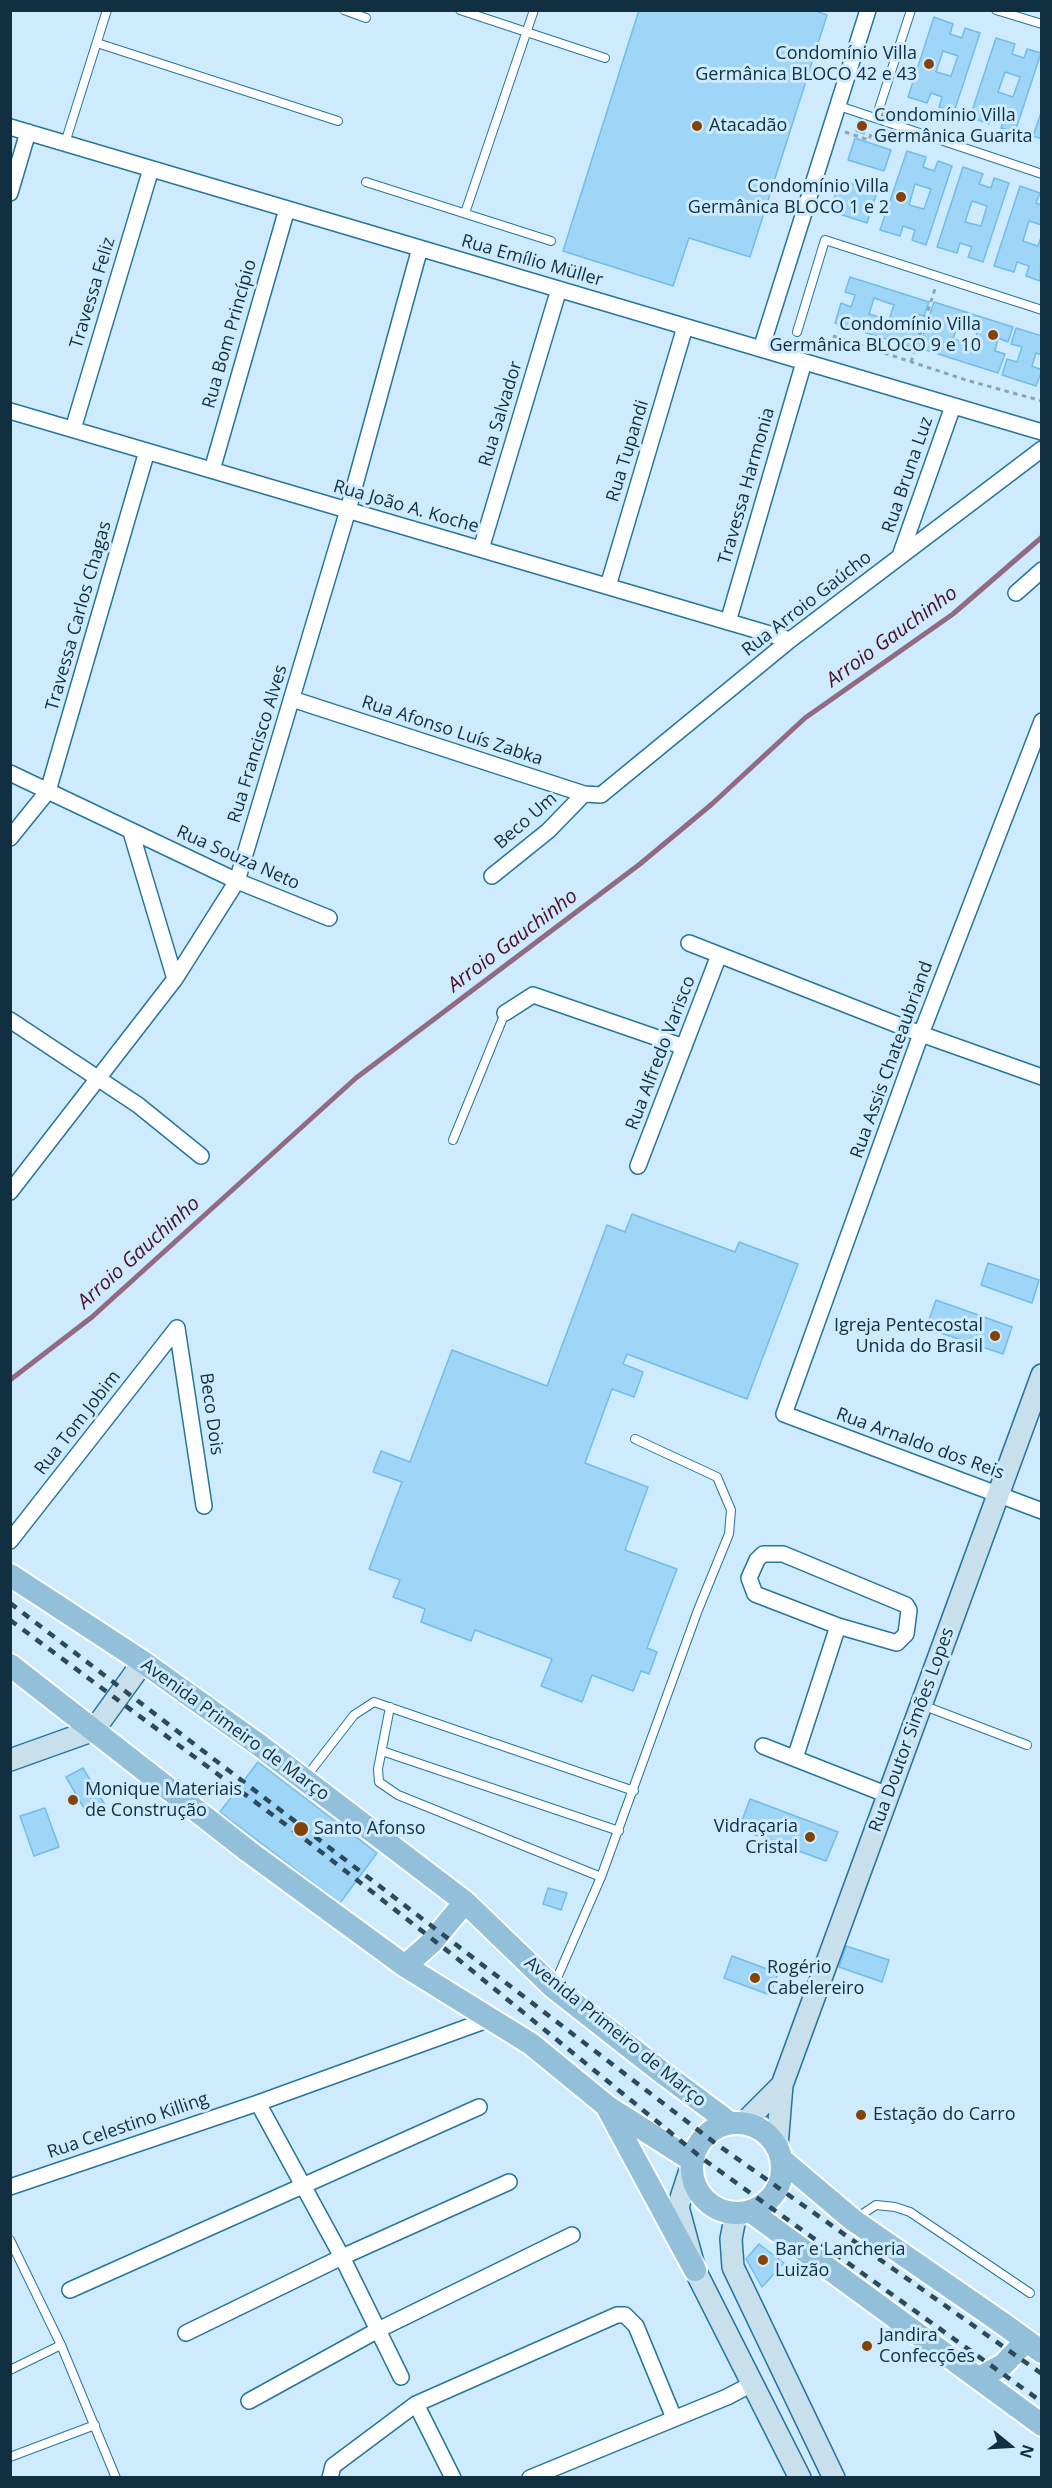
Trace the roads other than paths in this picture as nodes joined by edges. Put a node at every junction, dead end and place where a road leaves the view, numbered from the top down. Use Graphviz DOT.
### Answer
graph roads {
  1 [pos="107,10"];
  2 [pos="344,10"];
  3 [pos="460,10"];
  4 [pos="534,10"];
  5 [pos="868,10"];
  6 [pos="911,10"];
  7 [pos="996,10"];
  8 [pos="366,18"];
  9 [pos="1041,24"];
  10 [pos="526,32"];
  11 [pos="97,43"];
  12 [pos="605,58"];
  13 [pos="839,106"];
  14 [pos="876,118"];
  15 [pos="338,121"];
  16 [pos="10,127"];
  17 [pos="28,132"];
  18 [pos="65,143"];
  19 [pos="151,169"];
  20 [pos="1041,174"];
  21 [pos="366,182"];
  22 [pos="10,193"];
  23 [pos="287,209"];
  24 [pos="465,213"];
  25 [pos="550,241"];
  26 [pos="420,248"];
  27 [pos="559,289"];
  28 [pos="1041,310"];
  29 [pos="685,327"];
  30 [pos="796,332"];
  31 [pos="761,349"];
  32 [pos="804,362"];
  33 [pos="952,406"];
  34 [pos="10,411"];
  35 [pos="73,429"];
  36 [pos="1041,432"];
  37 [pos="1041,448"];
  38 [pos="147,451"];
  39 [pos="212,470"];
  40 [pos="348,510"];
  41 [pos="481,549"];
  42 [pos="900,556"];
  43 [pos="1041,570"];
  44 [pos="608,586"];
  45 [pos="1016,593"];
  46 [pos="728,622"];
  47 [pos="790,640"];
  48 [pos="292,699"];
  49 [pos="1041,721"];
  50 [pos="10,773"];
  51 [pos="48,791"];
  52 [pos="584,794"];
  53 [pos="602,795"];
  54 [pos="131,832"];
  55 [pos="10,838"];
  56 [pos="492,876"];
  57 [pos="237,881"];
  58 [pos="329,918"];
  59 [pos="689,943"];
  60 [pos="719,955"];
  61 [pos="175,979"];
  62 [pos="505,1013"];
  63 [pos="10,1020"];
  64 [pos="921,1034"];
  65 [pos="684,1047"];
  66 [pos="1041,1077"];
  67 [pos="100,1078"];
  68 [pos="453,1140"];
  69 [pos="201,1156"];
  70 [pos="638,1166"];
  71 [pos="10,1192"];
  72 [pos="177,1328"];
  73 [pos="1041,1375"];
  74 [pos="784,1414"];
  75 [pos="635,1439"];
  76 [pos="997,1494"];
  77 [pos="204,1506"];
  78 [pos="1041,1511"];
  79 [pos="10,1541"];
  80 [pos="10,1575"];
  81 [pos="838,1626"];
  82 [pos="143,1662"];
  83 [pos="10,1665"];
  84 [pos="921,1704"];
  85 [pos="390,1707"];
  86 [pos="94,1730"];
  87 [pos="763,1746"];
  88 [pos="1027,1746"];
  89 [pos="382,1751"];
  90 [pos="795,1758"];
  91 [pos="10,1760"];
  92 [pos="304,1779"];
  93 [pos="634,1791"];
  94 [pos="888,1795"];
  95 [pos="619,1831"];
  96 [pos="601,1877"];
  97 [pos="465,1902"];
  98 [pos="405,1966"];
  99 [pos="553,1987"];
  100 [pos="490,2019"];
  101 [pos="782,2085"];
  102 [pos="258,2103"];
  103 [pos="479,2107"];
  104 [pos="608,2108"];
  105 [pos="737,2123"];
  106 [pos="779,2153"];
  107 [pos="693,2161"];
  108 [pos="508,2182"];
  109 [pos="304,2186"];
  110 [pos="10,2187"];
  111 [pos="743,2212"];
  112 [pos="853,2220"];
  113 [pos="572,2235"];
  114 [pos="10,2240"];
  115 [pos="342,2257"];
  116 [pos="695,2270"];
  117 [pos="70,2290"];
  118 [pos="1030,2293"];
  119 [pos="378,2330"];
  120 [pos="186,2333"];
  121 [pos="61,2345"];
  122 [pos="1034,2347"];
  123 [pos="10,2370"];
  124 [pos="401,2377"];
  125 [pos="979,2378"];
  126 [pos="752,2384"];
  127 [pos="249,2401"];
  128 [pos="416,2404"];
  129 [pos="674,2418"];
  130 [pos="95,2425"];
  131 [pos="1041,2425"];
  132 [pos="10,2457"];
  133 [pos="116,2478"];
  134 [pos="330,2478"];
  135 [pos="453,2478"];
  136 [pos="530,2478"];
  137 [pos="800,2478"];
  138 [pos="834,2478"];
  1 -- 11 [label="lane"];
  2 -- 8 [label="lane"];
  3 -- 10 [label="lane"];
  4 -- 10 [label="lane"];
  5 -- 13 [label="street"];
  6 -- 14 [label="lane"];
  7 -- 9 [label="lane"];
  10 -- 12 [label="lane"];
  10 -- 24 [label="lane"];
  11 -- 15 [label="lane"];
  11 -- 18 [label="lane"];
  13 -- 14 [label="lane"];
  13 -- 31 [label="street"];
  14 -- 20 [label="lane"];
  16 -- 17 [label="street, Rua Emílio Müller"];
  17 -- 18 [label="street, Rua Emílio Müller"];
  17 -- 22 [label="street"];
  18 -- 19 [label="street, Rua Emílio Müller"];
  19 -- 23 [label="street, Rua Emílio Müller"];
  19 -- 35 [label="street, Travessa Feliz"];
  21 -- 24 [label="lane"];
  23 -- 26 [label="street, Rua Emílio Müller"];
  23 -- 39 [label="street, Rua Bom Princípio"];
  24 -- 25 [label="lane"];
  26 -- 27 [label="street, Rua Emílio Müller"];
  26 -- 40 [label="street, Rua Francisco Alves"];
  27 -- 29 [label="street, Rua Emílio Müller"];
  27 -- 41 [label="street, Rua Salvador"];
  28 -- 30 [label="lane"];
  29 -- 31 [label="street, Rua Emílio Müller"];
  29 -- 44 [label="street, Rua Tupandi"];
  31 -- 32 [label="street, Rua Emílio Müller"];
  32 -- 33 [label="street, Rua Emílio Müller"];
  32 -- 46 [label="street, Travessa Harmonia"];
  33 -- 36 [label="street, Rua Emílio Müller"];
  33 -- 42 [label="street, Rua Bruna Luz"];
  34 -- 35 [label="street, Rua João A. Koche"];
  35 -- 38 [label="street, Rua João A. Koche"];
  37 -- 42 [label="street, Rua Arroio Gaúcho"];
  38 -- 39 [label="street, Rua João A. Koche"];
  38 -- 51 [label="street, Travessa Carlos Chagas"];
  39 -- 40 [label="street, Rua João A. Koche"];
  40 -- 41 [label="street, Rua João A. Koche"];
  40 -- 48 [label="street, Rua Francisco Alves"];
  41 -- 44 [label="street, Rua João A. Koche"];
  42 -- 47 [label="street, Rua Arroio Gaúcho"];
  43 -- 45 [label="street"];
  44 -- 46 [label="street, Rua João A. Koche"];
  46 -- 47 [label="street, Rua João A. Koche"];
  47 -- 53 [label="street, Rua Arroio Gaúcho"];
  48 -- 52 [label="street, Rua Afonso Luís Zabka"];
  48 -- 57 [label="street, Rua Francisco Alves"];
  49 -- 64 [label="street, Rua Assis Chateaubriand"];
  50 -- 51 [label="street, Rua Souza Neto"];
  51 -- 54 [label="street, Rua Souza Neto"];
  51 -- 55 [label="street"];
  52 -- 53 [label="street, Rua Afonso Luís Zabka"];
  52 -- 56 [label="street, Beco Um"];
  54 -- 57 [label="street, Rua Souza Neto"];
  54 -- 61 [label="street"];
  57 -- 58 [label="street, Rua Souza Neto"];
  57 -- 61 [label="street, Rua Francisco Alves"];
  59 -- 60 [label="street"];
  60 -- 64 [label="street"];
  60 -- 65 [label="street, Rua Alfredo Varisco"];
  61 -- 67 [label="street, Rua Francisco Alves"];
  62 -- 65 [label="street"];
  62 -- 68 [label="lane"];
  63 -- 67 [label="street"];
  64 -- 66 [label="street"];
  64 -- 74 [label="street, Rua Assis Chateaubriand"];
  65 -- 70 [label="street, Rua Alfredo Varisco"];
  67 -- 69 [label="street"];
  67 -- 71 [label="street, Rua Francisco Alves"];
  72 -- 77 [label="street, Beco Dois"];
  72 -- 79 [label="street, Rua Tom Jobim"];
  73 -- 76 [label="main road, Rua Doutor Simões Lopes"];
  74 -- 76 [label="street, Rua Arnaldo dos Reis"];
  75 -- 93 [label="lane"];
  76 -- 78 [label="street, Rua Arnaldo dos Reis"];
  76 -- 84 [label="main road, Rua Doutor Simões Lopes"];
  80 -- 82 [label="main road, Avenida Primeiro de Março"];
  81 -- 81 [label="street"];
  81 -- 90 [label="street"];
  82 -- 86 [label="main road"];
  82 -- 92 [label="main road, Avenida Primeiro de Março"];
  83 -- 86 [label="main road"];
  84 -- 88 [label="lane"];
  84 -- 94 [label="main road, Rua Doutor Simões Lopes"];
  85 -- 89 [label="lane"];
  85 -- 92 [label="lane"];
  85 -- 93 [label="lane"];
  86 -- 91 [label="main road"];
  86 -- 98 [label="main road"];
  87 -- 90 [label="street"];
  89 -- 95 [label="lane"];
  89 -- 96 [label="lane"];
  90 -- 94 [label="street"];
  92 -- 97 [label="main road, Avenida Primeiro de Março"];
  93 -- 95 [label="lane"];
  94 -- 101 [label="main road, Rua Doutor Simões Lopes"];
  95 -- 96 [label="lane"];
  96 -- 99 [label="lane"];
  97 -- 98 [label="main road"];
  97 -- 99 [label="main road, Avenida Primeiro de Março"];
  98 -- 100 [label="main road"];
  99 -- 105 [label="main road, Avenida Primeiro de Março"];
  100 -- 102 [label="street, Rua Celestino Killing"];
  100 -- 104 [label="main road"];
  101 -- 105 [label="main road, Rua Doutor Simões Lopes"];
  101 -- 106 [label="main road, Rua Doutor Simões Lopes"];
  102 -- 109 [label="street"];
  102 -- 110 [label="street, Rua Celestino Killing"];
  103 -- 109 [label="street"];
  104 -- 107 [label="main road"];
  104 -- 116 [label="main road"];
  105 -- 106 [label="main road"];
  105 -- 107 [label="main road"];
  106 -- 111 [label="main road"];
  106 -- 112 [label="main road"];
  107 -- 111 [label="main road"];
  107 -- 116 [label="main road"];
  108 -- 115 [label="street"];
  109 -- 115 [label="street"];
  109 -- 117 [label="street"];
  111 -- 125 [label="main road"];
  111 -- 138 [label="main road"];
  112 -- 118 [label="lane"];
  112 -- 122 [label="main road"];
  113 -- 119 [label="street"];
  114 -- 121 [label="lane"];
  115 -- 119 [label="street"];
  115 -- 120 [label="street"];
  116 -- 126 [label="main road"];
  119 -- 124 [label="street"];
  119 -- 127 [label="street"];
  121 -- 123 [label="lane"];
  121 -- 130 [label="lane"];
  122 -- 125 [label="main road"];
  125 -- 131 [label="main road"];
  126 -- 129 [label="street"];
  126 -- 137 [label="main road"];
  128 -- 129 [label="street"];
  128 -- 134 [label="street"];
  128 -- 135 [label="street"];
  129 -- 136 [label="street"];
  130 -- 132 [label="lane"];
  130 -- 133 [label="lane"];
}
